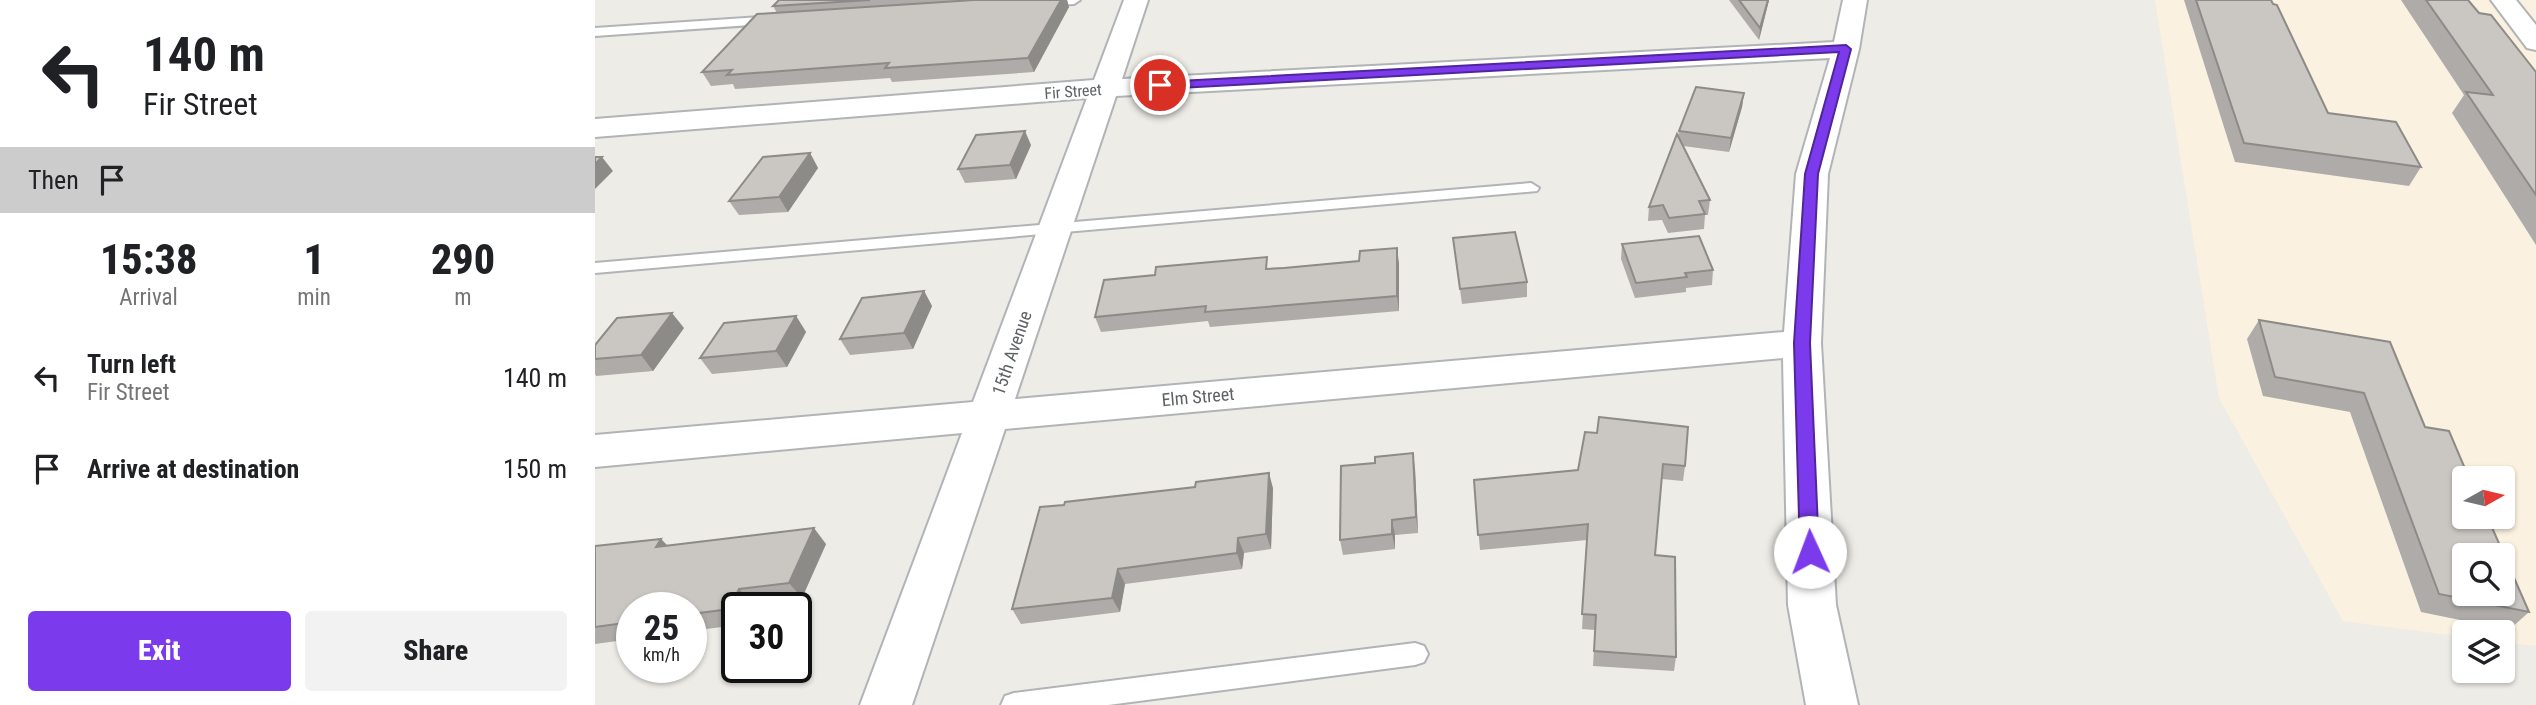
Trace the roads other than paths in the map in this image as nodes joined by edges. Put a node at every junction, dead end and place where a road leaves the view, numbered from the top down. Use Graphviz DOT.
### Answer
graph roads {
  1 [pos="1074,0"];
  2 [pos="1136,0"];
  3 [pos="1856,0"];
  4 [pos="2503,0"];
  5 [pos="1033,3"];
  6 [pos="787,19"];
  7 [pos="595,32"];
  8 [pos="2536,42"];
  9 [pos="1846,49"];
  10 [pos="1105,88"];
  11 [pos="595,128"];
  12 [pos="1531,188"];
  13 [pos="1055,229"];
  14 [pos="595,268"];
  15 [pos="1802,343"];
  16 [pos="990,415"];
  17 [pos="595,451"];
  18 [pos="1415,654"];
  19 [pos="886,705"];
  20 [pos="1014,705"];
  21 [pos="1832,705"];
  1 -- 5 [label="lane"];
  2 -- 10 [label="street, 15th Avenue"];
  3 -- 9 [label="street"];
  4 -- 8 [label="street"];
  6 -- 7 [label="lane"];
  9 -- 10 [label="street, Fir Street"];
  9 -- 15 [label="street"];
  10 -- 11 [label="street, Fir Street"];
  10 -- 13 [label="street, 15th Avenue"];
  12 -- 13 [label="lane"];
  13 -- 14 [label="lane"];
  13 -- 16 [label="street, 15th Avenue"];
  15 -- 16 [label="street, Elm Street"];
  15 -- 21 [label="street"];
  16 -- 17 [label="street, Elm Street"];
  16 -- 19 [label="street, 15th Avenue"];
  18 -- 20 [label="lane"];
}
